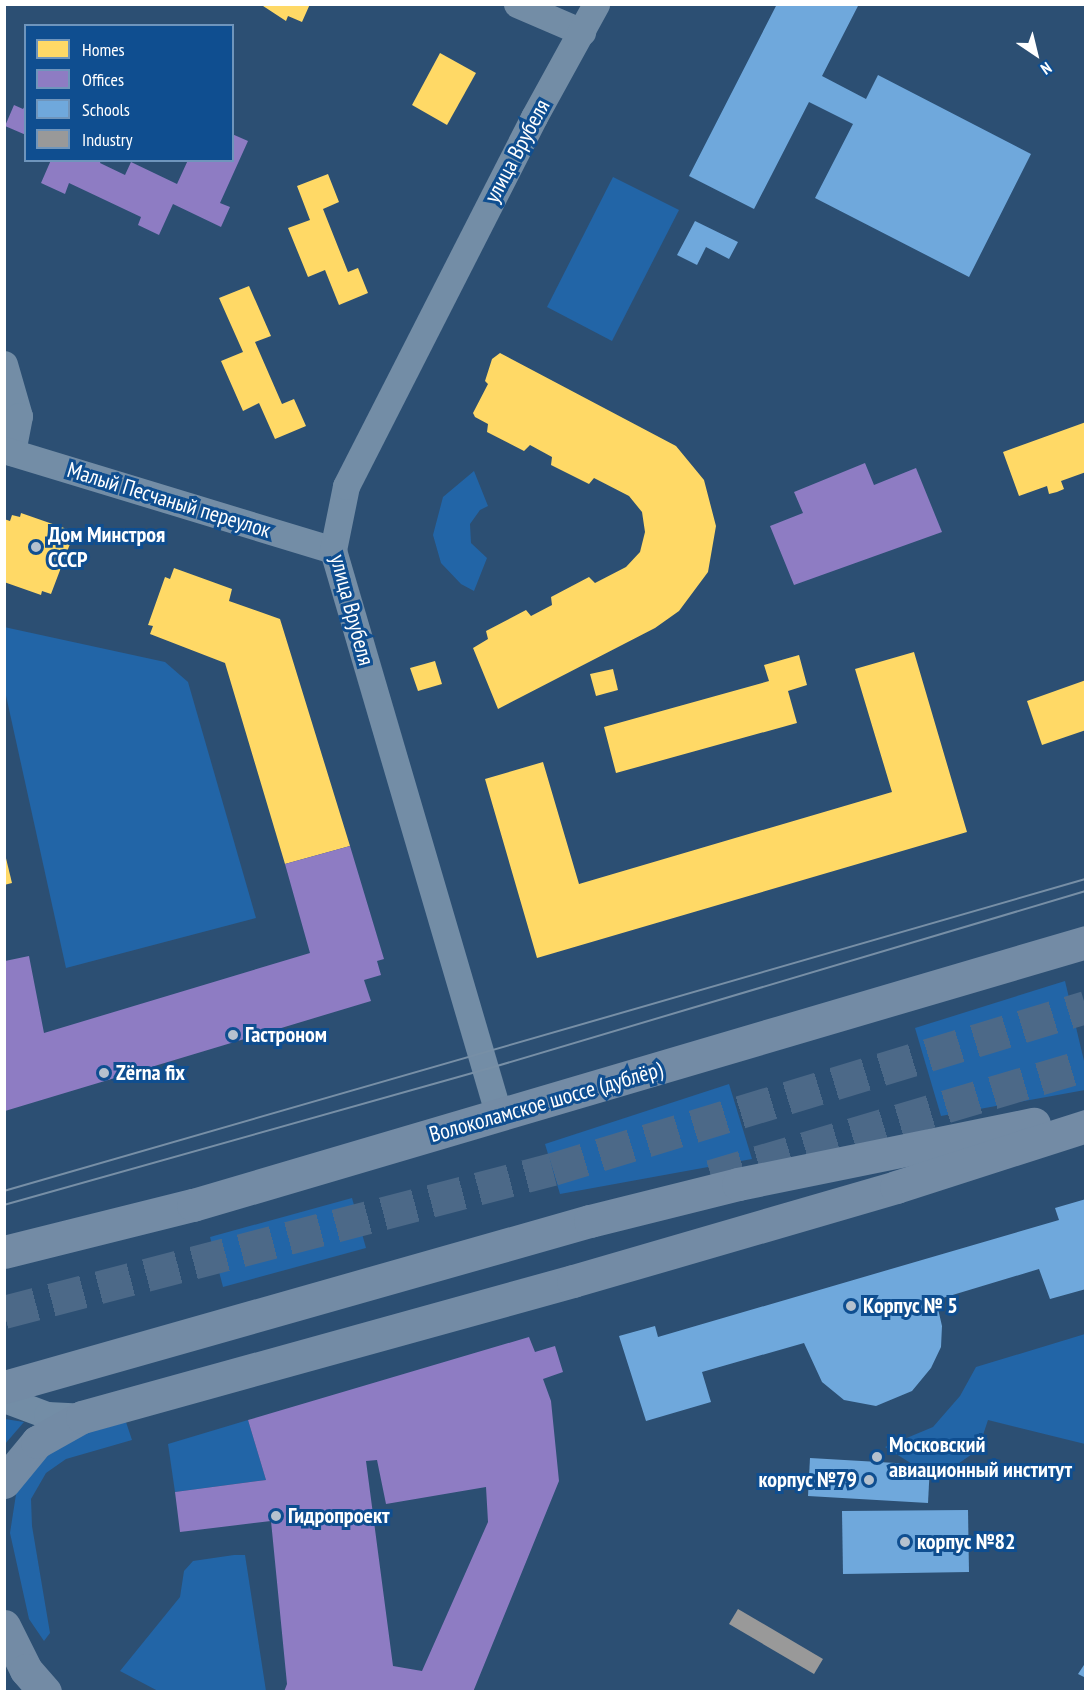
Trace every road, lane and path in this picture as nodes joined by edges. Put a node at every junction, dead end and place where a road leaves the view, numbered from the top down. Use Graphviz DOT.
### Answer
graph roads {
  1 [pos="517,4"];
  2 [pos="596,4"];
  3 [pos="582,32"];
  4 [pos="4,364"];
  5 [pos="8,451"];
  6 [pos="333,550"];
  7 [pos="1086,942"];
  8 [pos="1086,1113"];
  9 [pos="499,1116"];
  10 [pos="1086,1126"];
  11 [pos="42,1244"];
  12 [pos="4,1252"];
  13 [pos="4,1263"];
  14 [pos="4,1387"];
  15 [pos="4,1399"];
  16 [pos="82,1417"];
  17 [pos="4,1482"];
  18 [pos="4,1626"];
  19 [pos="45,1692"];
  1 -- 3 [label="street"];
  2 -- 3 [label="street, улица Врубеля"];
  3 -- 6 [label="street, улица Врубеля"];
  4 -- 5 [label="street"];
  5 -- 6 [label="street, Малый Песчаный переулок"];
  6 -- 9 [label="street, улица Врубеля"];
  7 -- 9 [label="main road, Волоколамское шоссе (дублёр)"];
  8 -- 14 [label="main road"];
  9 -- 11 [label="main road, Волоколамское шоссе (дублёр)"];
  10 -- 16 [label="main road"];
  11 -- 12 [label="main road, Волоколамское шоссе (дублёр)"];
  11 -- 13 [label="street"];
  15 -- 16 [label="street"];
  16 -- 17 [label="main road"];
  18 -- 19 [label="main road"];
}
